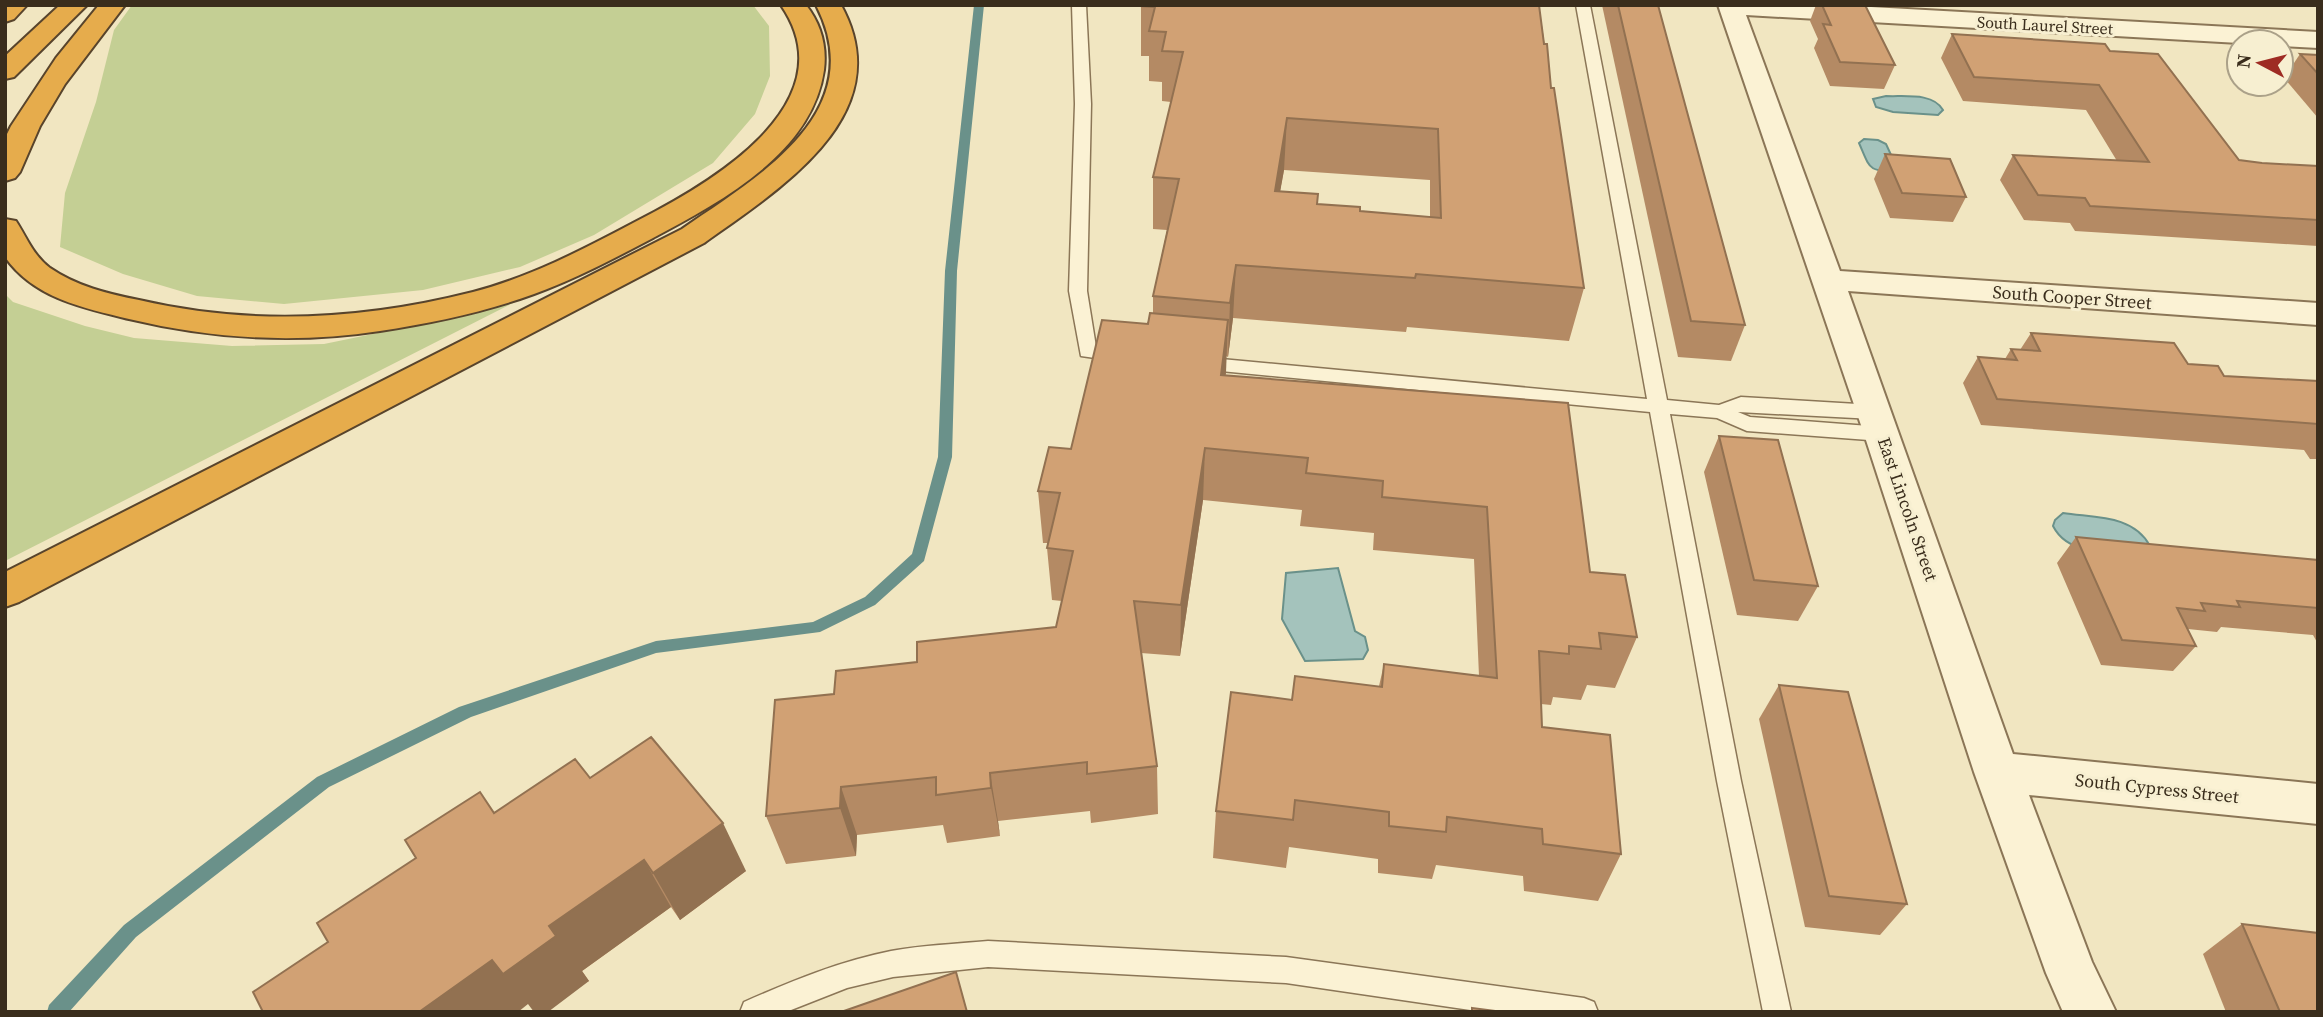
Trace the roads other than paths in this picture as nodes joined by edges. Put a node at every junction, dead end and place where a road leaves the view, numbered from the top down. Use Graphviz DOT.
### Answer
graph roads {
  1 [pos="15,5"];
  2 [pos="75,5"];
  3 [pos="113,5"];
  4 [pos="793,5"];
  5 [pos="828,5"];
  6 [pos="1079,5"];
  7 [pos="1583,5"];
  8 [pos="1730,6"];
  9 [pos="5,14"];
  10 [pos="2318,40"];
  11 [pos="5,71"];
  12 [pos="5,172"];
  13 [pos="5,228"];
  14 [pos="1826,280"];
  15 [pos="2318,314"];
  16 [pos="1140,357"];
  17 [pos="1179,361"];
  18 [pos="1659,406"];
  19 [pos="1878,423"];
  20 [pos="5,591"];
  21 [pos="1997,772"];
  22 [pos="2318,804"];
  23 [pos="754,1012"];
  24 [pos="1584,1012"];
  25 [pos="1777,1012"];
  26 [pos="2090,1012"];
  1 -- 9 [label="highway"];
  2 -- 11 [label="highway"];
  3 -- 12 [label="highway"];
  4 -- 13 [label="highway"];
  5 -- 20 [label="highway"];
  6 -- 16 [label="lane"];
  7 -- 18 [label="lane"];
  8 -- 10 [label="street, South Laurel Street"];
  8 -- 14 [label="street, East Lincoln Street"];
  14 -- 15 [label="street, South Cooper Street"];
  14 -- 19 [label="street, East Lincoln Street"];
  17 -- 18 [label="lane"];
  18 -- 19 [label="lane"];
  18 -- 25 [label="lane"];
  19 -- 21 [label="street, East Lincoln Street"];
  21 -- 22 [label="street, South Cypress Street"];
  21 -- 26 [label="street, East Lincoln Street"];
  23 -- 24 [label="lane"];
}
